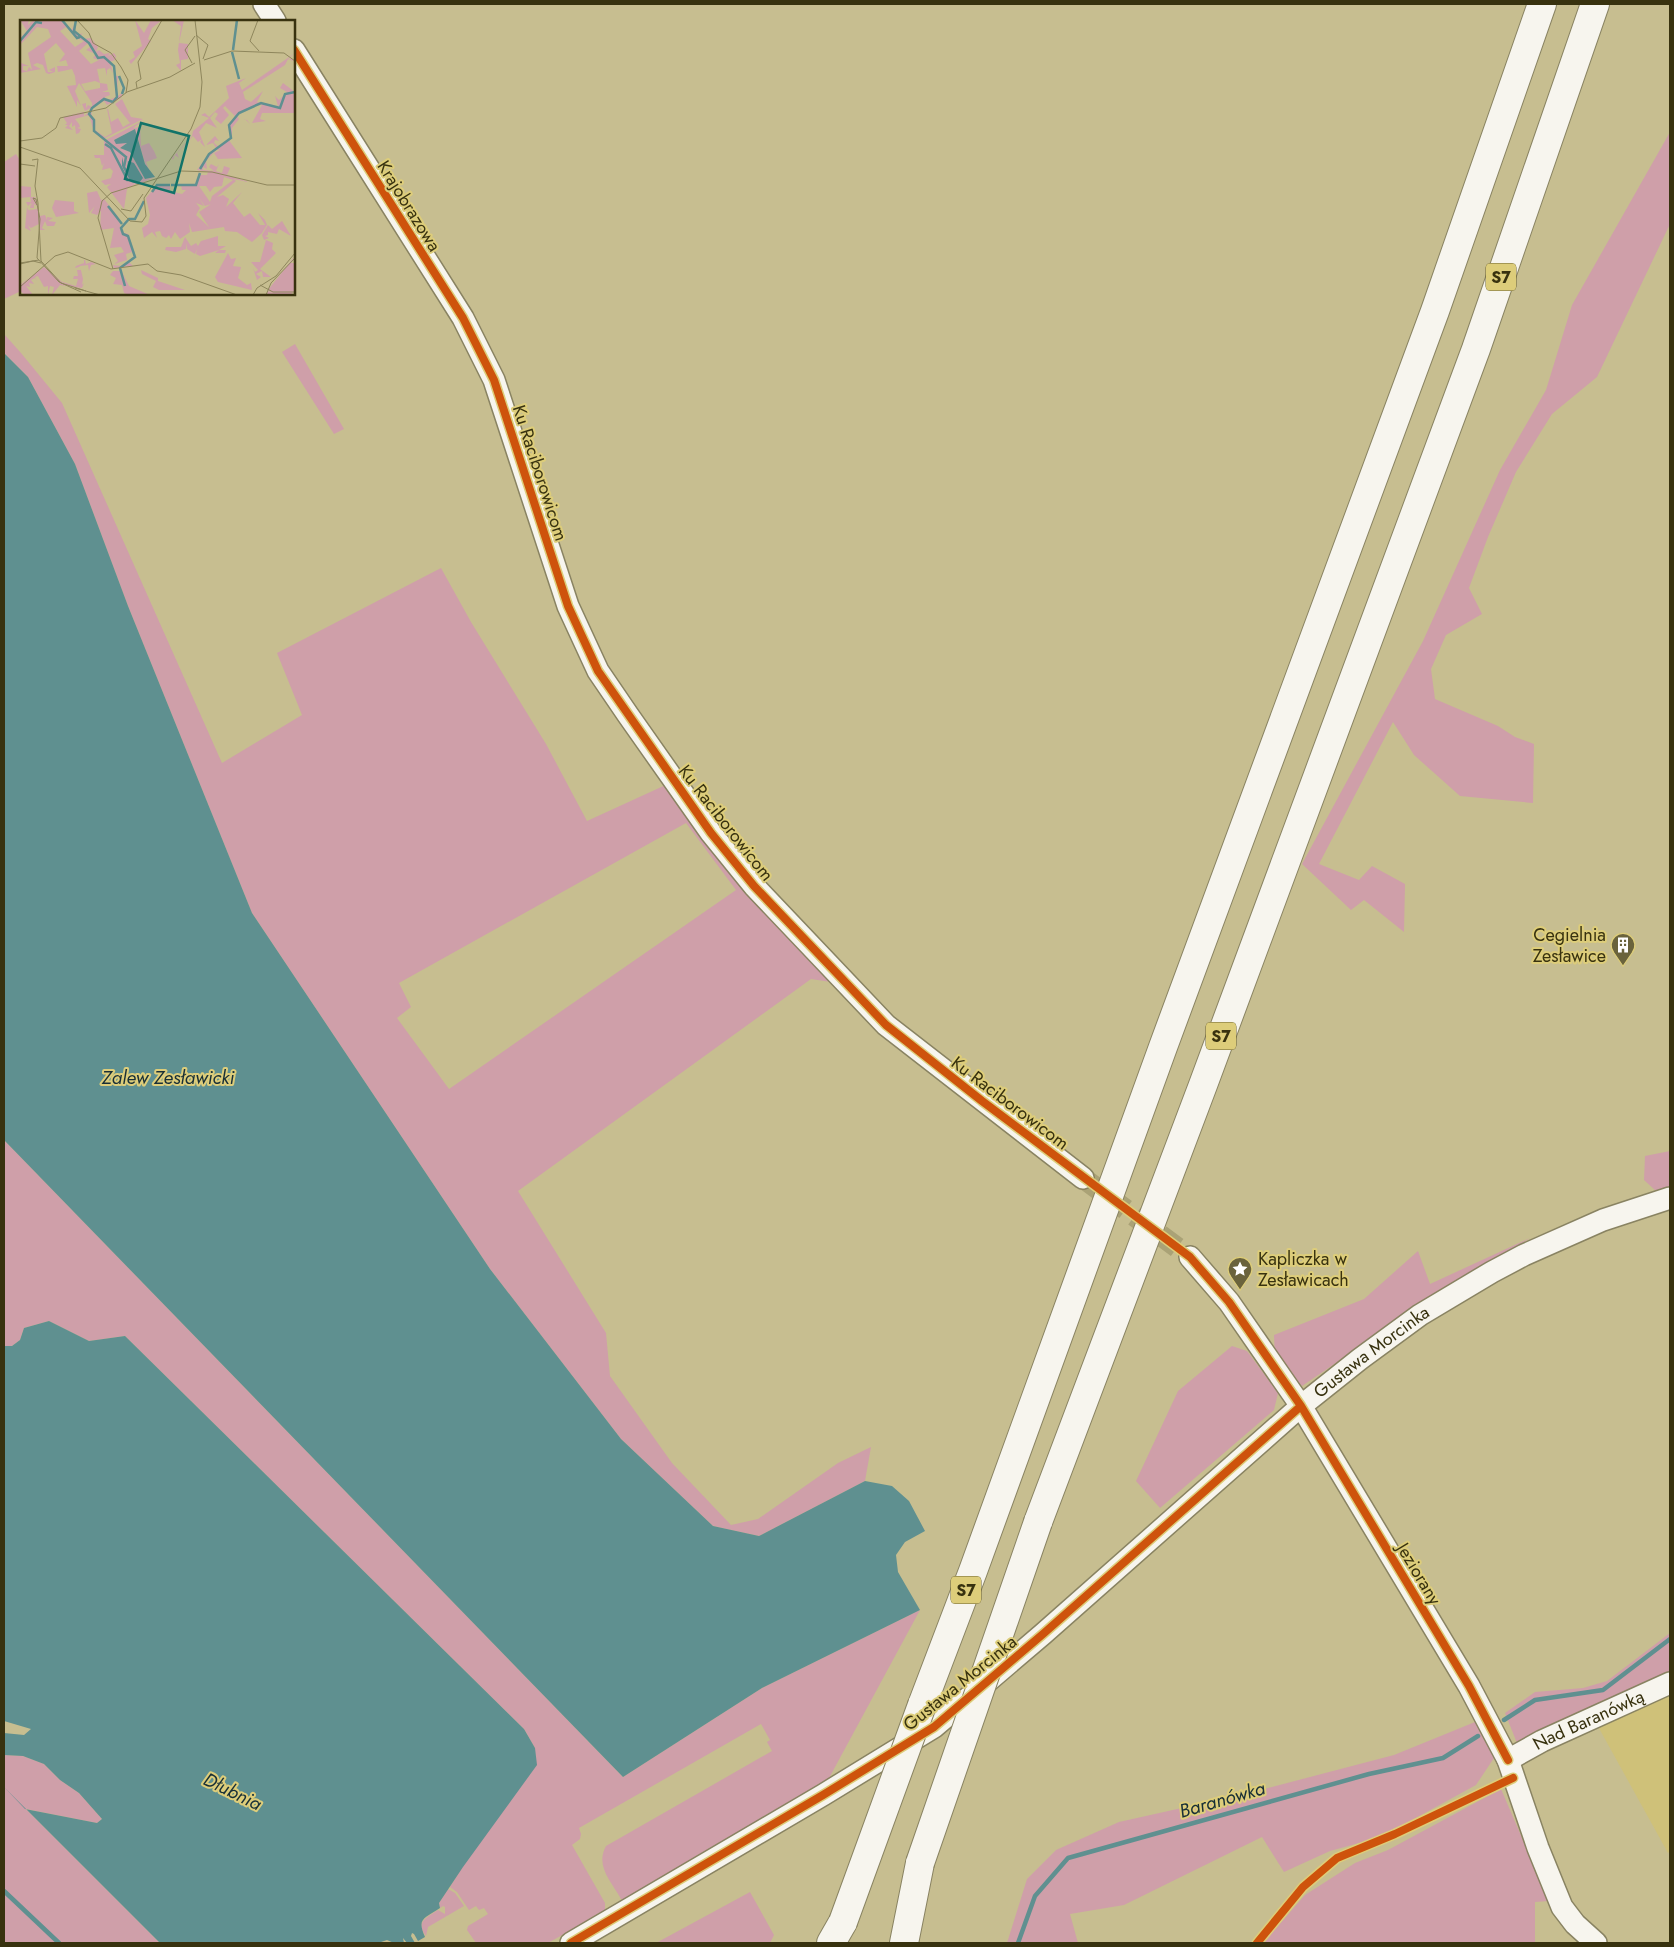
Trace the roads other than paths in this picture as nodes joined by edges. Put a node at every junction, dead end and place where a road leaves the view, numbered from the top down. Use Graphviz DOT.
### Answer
graph roads {
  1 [pos="264,4"];
  2 [pos="1542,4"];
  3 [pos="1594,4"];
  4 [pos="275,20"];
  5 [pos="295,52"];
  6 [pos="494,380"];
  7 [pos="1083,1178"];
  8 [pos="1670,1198"];
  9 [pos="1190,1257"];
  10 [pos="1301,1406"];
  11 [pos="1670,1683"];
  12 [pos="1508,1760"];
  13 [pos="837,1933"];
  14 [pos="571,1943"];
  15 [pos="904,1943"];
  16 [pos="1596,1943"];
  1 -- 4 [label="street"];
  2 -- 13 [label="highway, S7, bridge"];
  3 -- 15 [label="highway, S7, bridge"];
  5 -- 6 [label="street, Krajobrazowa"];
  6 -- 7 [label="street, Ku Raciborowicom"];
  8 -- 10 [label="street, Gustawa Morcinka"];
  9 -- 10 [label="street"];
  10 -- 12 [label="street, Jeziorany"];
  10 -- 14 [label="street, Gustawa Morcinka"];
  11 -- 12 [label="street, Nad Baranówką"];
  12 -- 16 [label="street, Jeziorany"];
}
